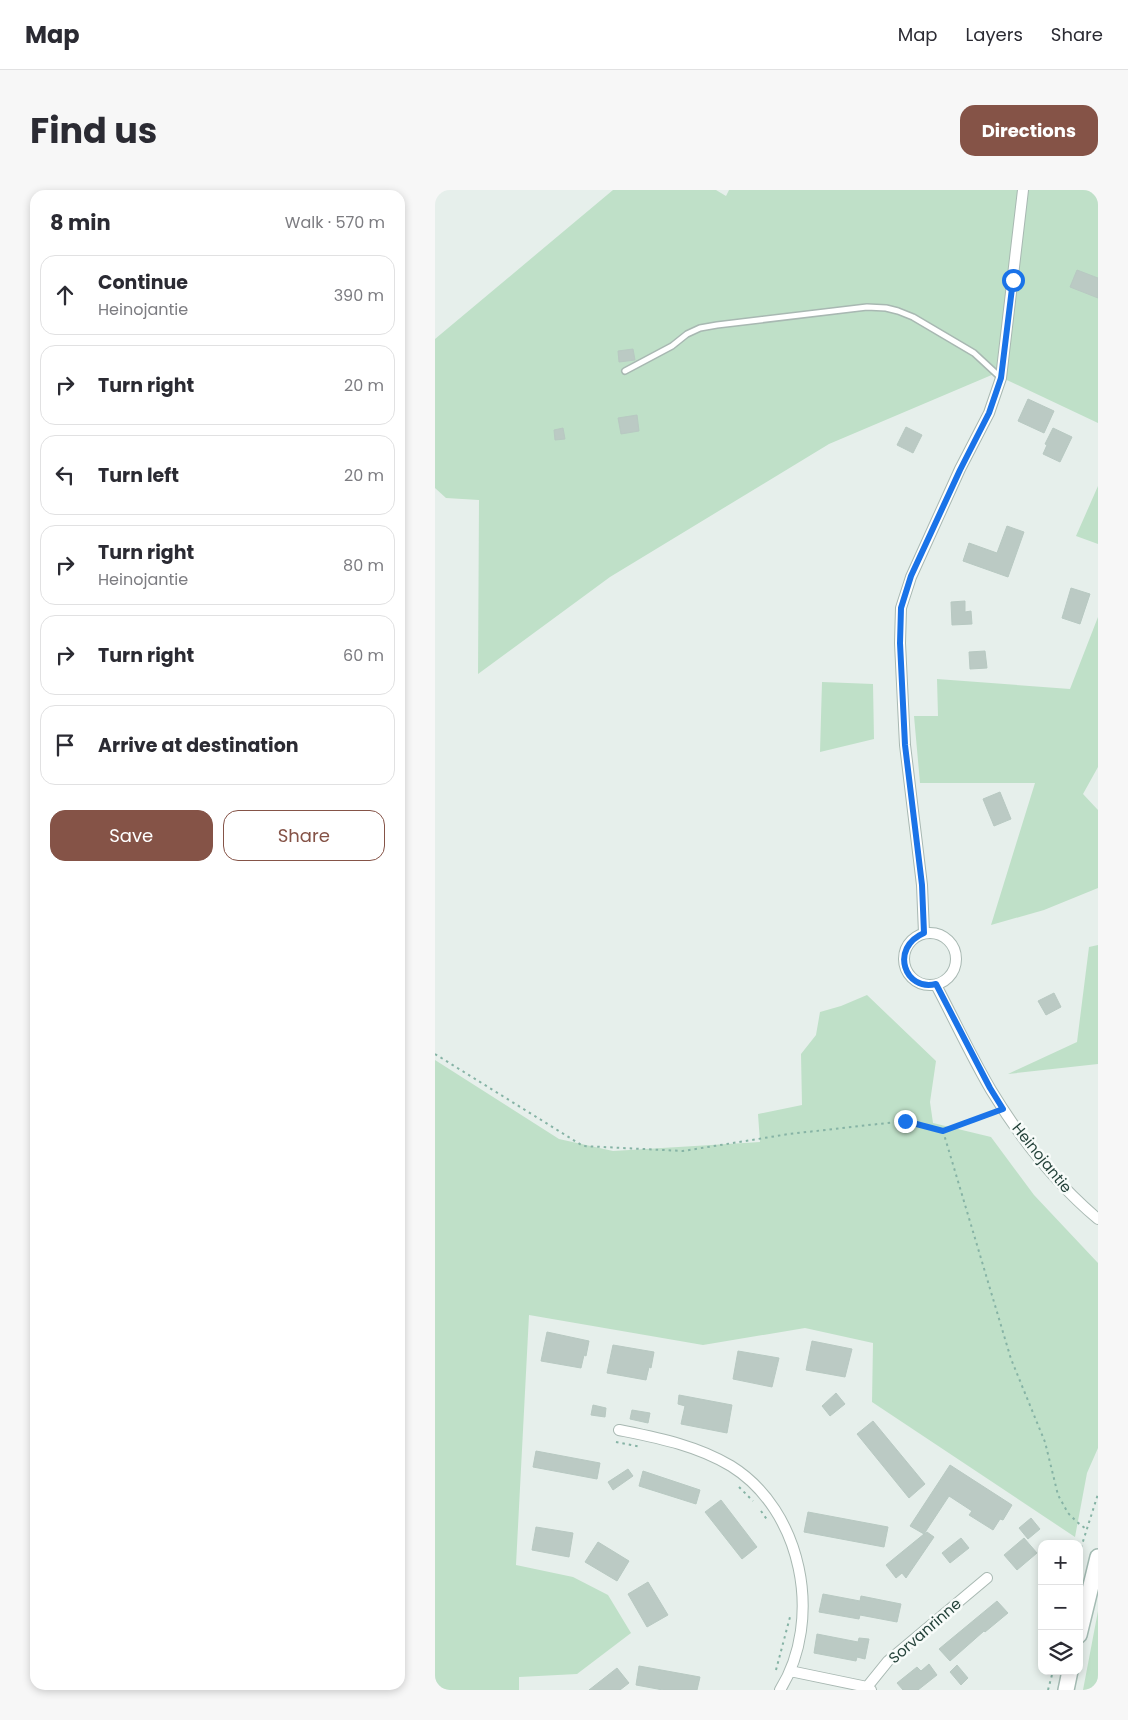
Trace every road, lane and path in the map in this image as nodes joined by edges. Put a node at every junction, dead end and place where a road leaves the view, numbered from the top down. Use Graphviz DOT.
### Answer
graph roads {
  1 [pos="1023,190"];
  2 [pos="625,371"];
  3 [pos="1001,378"];
  4 [pos="924,933"];
  5 [pos="936,984"];
  6 [pos="435,1054"];
  7 [pos="1003,1109"];
  8 [pos="943,1131"];
  9 [pos="1098,1220"];
  10 [pos="619,1430"];
  11 [pos="616,1442"];
  12 [pos="644,1447"];
  13 [pos="737,1485"];
  14 [pos="1098,1494"];
  15 [pos="771,1526"];
  16 [pos="1086,1529"];
  17 [pos="1083,1540"];
  18 [pos="1098,1557"];
  19 [pos="987,1578"];
  20 [pos="790,1613"];
  21 [pos="1080,1630"];
  22 [pos="776,1671"];
  23 [pos="790,1672"];
  24 [pos="1052,1675"];
  25 [pos="1069,1675"];
  26 [pos="869,1689"];
  27 [pos="780,1690"];
  28 [pos="1048,1690"];
  29 [pos="1066,1690"];
  1 -- 3 [label="street"];
  2 -- 3 [label="lane"];
  3 -- 4 [label="street"];
  4 -- 5 [label="street"];
  4 -- 5 [label="street"];
  5 -- 7 [label="street, Heinojantie"];
  6 -- 8 [label="path"];
  7 -- 8 [label="path"];
  7 -- 9 [label="street, Heinojantie"];
  8 -- 16 [label="path"];
  10 -- 23 [label="street"];
  11 -- 12 [label="path"];
  13 -- 15 [label="path"];
  14 -- 16 [label="path"];
  16 -- 17 [label="path"];
  18 -- 21 [label="street"];
  19 -- 26 [label="street, Sorvanrinne"];
  20 -- 22 [label="path"];
  23 -- 26 [label="street"];
  23 -- 27 [label="street"];
  24 -- 28 [label="path"];
  25 -- 29 [label="street"];
}
